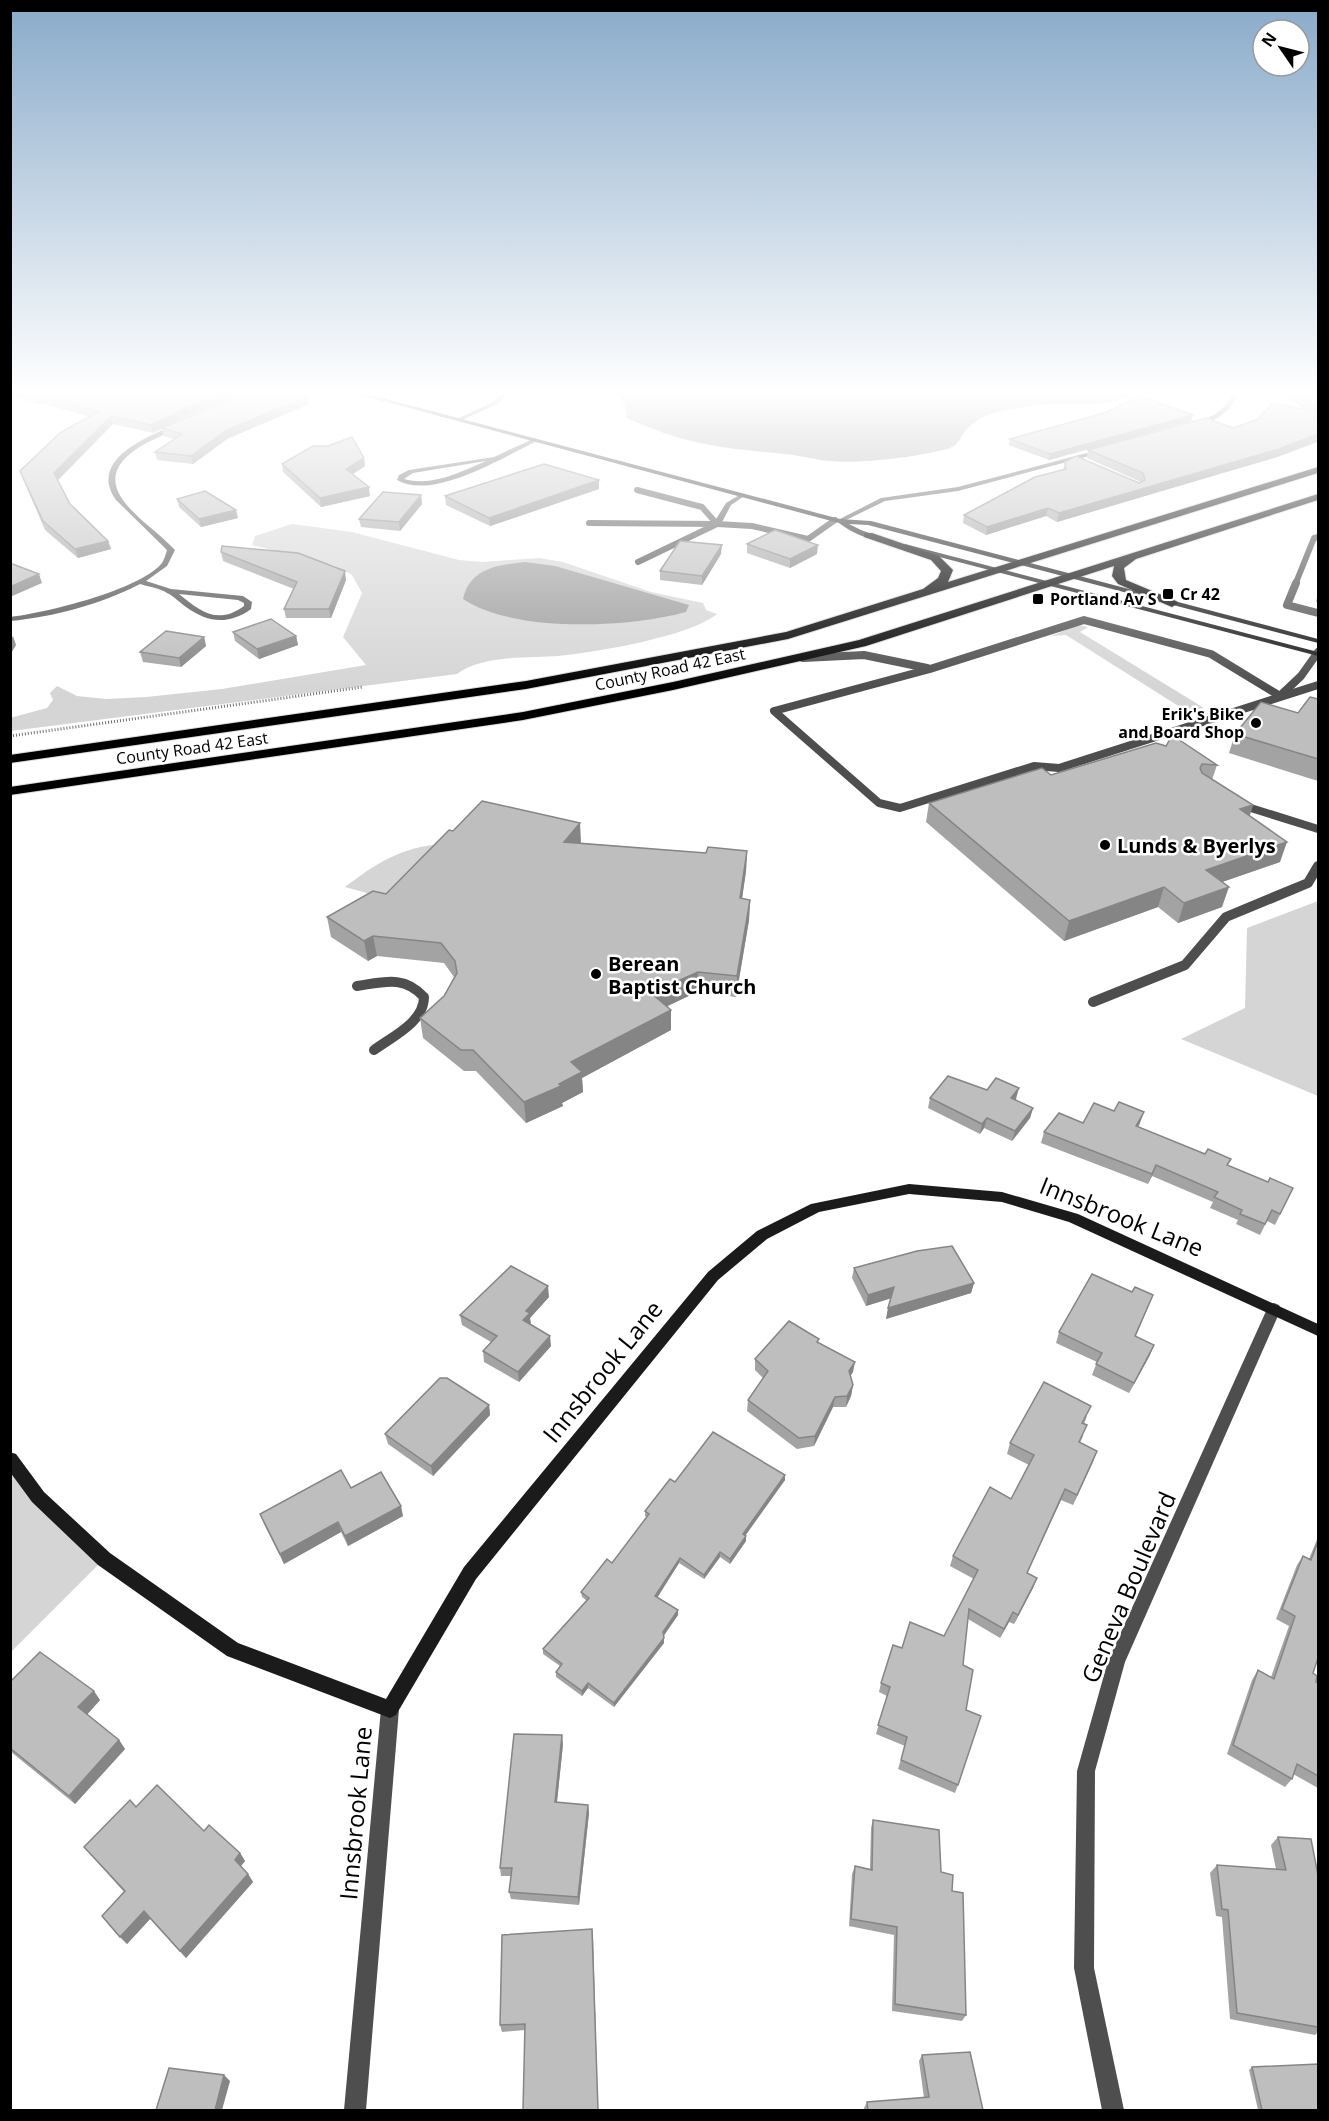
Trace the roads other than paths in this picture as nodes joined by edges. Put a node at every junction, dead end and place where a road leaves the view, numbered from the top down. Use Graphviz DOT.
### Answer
graph roads {
  1 [pos="113,491"];
  2 [pos="641,491"];
  3 [pos="728,491"];
  4 [pos="943,491"];
  5 [pos="1251,491"];
  6 [pos="743,495"];
  7 [pos="1318,497"];
  8 [pos="837,521"];
  9 [pos="589,523"];
  10 [pos="717,524"];
  11 [pos="868,535"];
  12 [pos="1318,537"];
  13 [pos="1134,555"];
  14 [pos="638,562"];
  15 [pos="1022,563"];
  16 [pos="998,570"];
  17 [pos="1067,576"];
  18 [pos="139,581"];
  19 [pos="1044,583"];
  20 [pos="170,591"];
  21 [pos="915,596"];
  22 [pos="1172,603"];
  23 [pos="1318,613"];
  24 [pos="10,619"];
  25 [pos="1318,641"];
  26 [pos="1318,653"];
  27 [pos="796,658"];
  28 [pos="930,669"];
  29 [pos="1318,685"];
  30 [pos="1280,696"];
  31 [pos="1134,744"];
  32 [pos="1142,749"];
  33 [pos="10,759"];
  34 [pos="10,791"];
  35 [pos="1233,802"];
  36 [pos="1318,829"];
  37 [pos="1318,866"];
  38 [pos="357,986"];
  39 [pos="1093,1002"];
  40 [pos="374,1050"];
  41 [pos="1274,1309"];
  42 [pos="1318,1329"];
  43 [pos="10,1460"];
  44 [pos="390,1709"];
  45 [pos="355,2110"];
  46 [pos="1113,2110"];
  1 -- 18 [label="street"];
  2 -- 10 [label="lane"];
  3 -- 6 [label="street"];
  4 -- 8 [label="street"];
  5 -- 15 [label="highway, County Road 42 East"];
  6 -- 8 [label="street"];
  6 -- 10 [label="street"];
  7 -- 13 [label="highway, County Road 42 East"];
  8 -- 10 [label="lane"];
  8 -- 11 [label="street"];
  8 -- 15 [label="street"];
  9 -- 10 [label="lane"];
  10 -- 14 [label="lane"];
  11 -- 16 [label="street"];
  11 -- 21 [label="highway"];
  12 -- 23 [label="lane"];
  13 -- 17 [label="highway, County Road 42 East"];
  13 -- 22 [label="highway"];
  15 -- 16 [label="highway, County Road 42 East"];
  15 -- 17 [label="street"];
  16 -- 19 [label="street"];
  16 -- 21 [label="highway, County Road 42 East"];
  17 -- 19 [label="highway, County Road 42 East"];
  17 -- 22 [label="street"];
  18 -- 20 [label="street"];
  18 -- 24 [label="street"];
  19 -- 26 [label="street"];
  19 -- 27 [label="highway, County Road 42 East"];
  20 -- 20 [label="street"];
  21 -- 33 [label="highway, County Road 42 East"];
  22 -- 25 [label="street"];
  26 -- 30 [label="lane"];
  27 -- 28 [label="lane"];
  27 -- 34 [label="highway, County Road 42 East"];
  28 -- 30 [label="lane"];
  28 -- 31 [label="lane"];
  29 -- 30 [label="lane"];
  30 -- 31 [label="lane"];
  31 -- 32 [label="lane"];
  35 -- 36 [label="lane"];
  37 -- 39 [label="lane"];
  38 -- 40 [label="lane"];
  41 -- 42 [label="street, Innsbrook Lane"];
  41 -- 44 [label="street, Innsbrook Lane"];
  41 -- 46 [label="street, Geneva Boulevard"];
  43 -- 44 [label="street"];
  44 -- 45 [label="street, Innsbrook Lane"];
}
